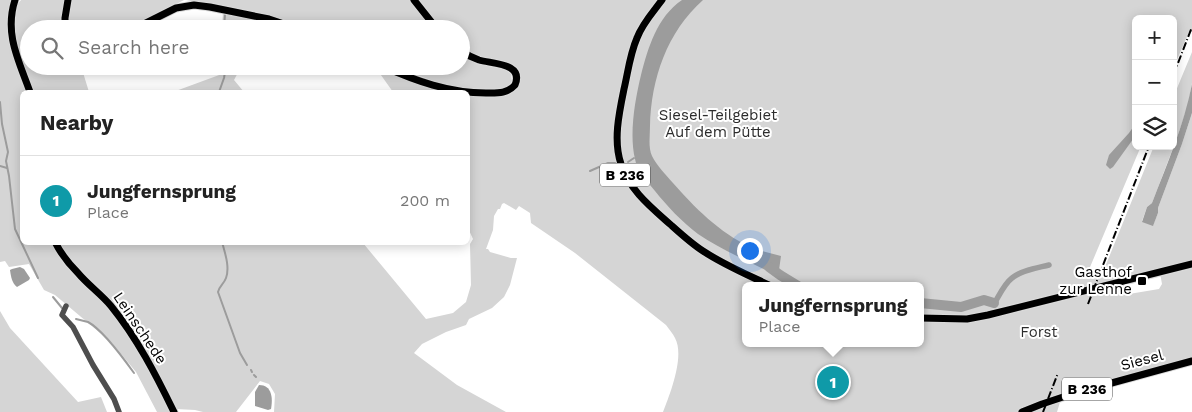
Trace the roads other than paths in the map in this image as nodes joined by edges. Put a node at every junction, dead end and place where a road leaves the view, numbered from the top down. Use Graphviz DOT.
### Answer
graph roads {
  1 [pos="15,0"];
  2 [pos="68,0"];
  3 [pos="414,0"];
  4 [pos="662,0"];
  5 [pos="65,20"];
  6 [pos="152,20"];
  7 [pos="272,20"];
  8 [pos="430,20"];
  9 [pos="470,56"];
  10 [pos="20,64"];
  11 [pos="24,75"];
  12 [pos="404,75"];
  13 [pos="29,90"];
  14 [pos="449,90"];
  15 [pos="470,92"];
  16 [pos="57,245"];
  17 [pos="1192,264"];
  18 [pos="763,282"];
  19 [pos="66,306"];
  20 [pos="924,318"];
  21 [pos="1192,361"];
  22 [pos="119,412"];
  23 [pos="174,412"];
  24 [pos="1022,412"];
  1 -- 10 [label="main road"];
  2 -- 5 [label="main road"];
  3 -- 8 [label="main road"];
  4 -- 18 [label="main road, B 236"];
  6 -- 7 [label="main road"];
  9 -- 15 [label="main road"];
  11 -- 13 [label="main road"];
  12 -- 14 [label="main road"];
  16 -- 23 [label="main road, Leinschede"];
  17 -- 20 [label="main road"];
  19 -- 22 [label="street"];
  21 -- 24 [label="main road, Siesel / B 236"];
}
